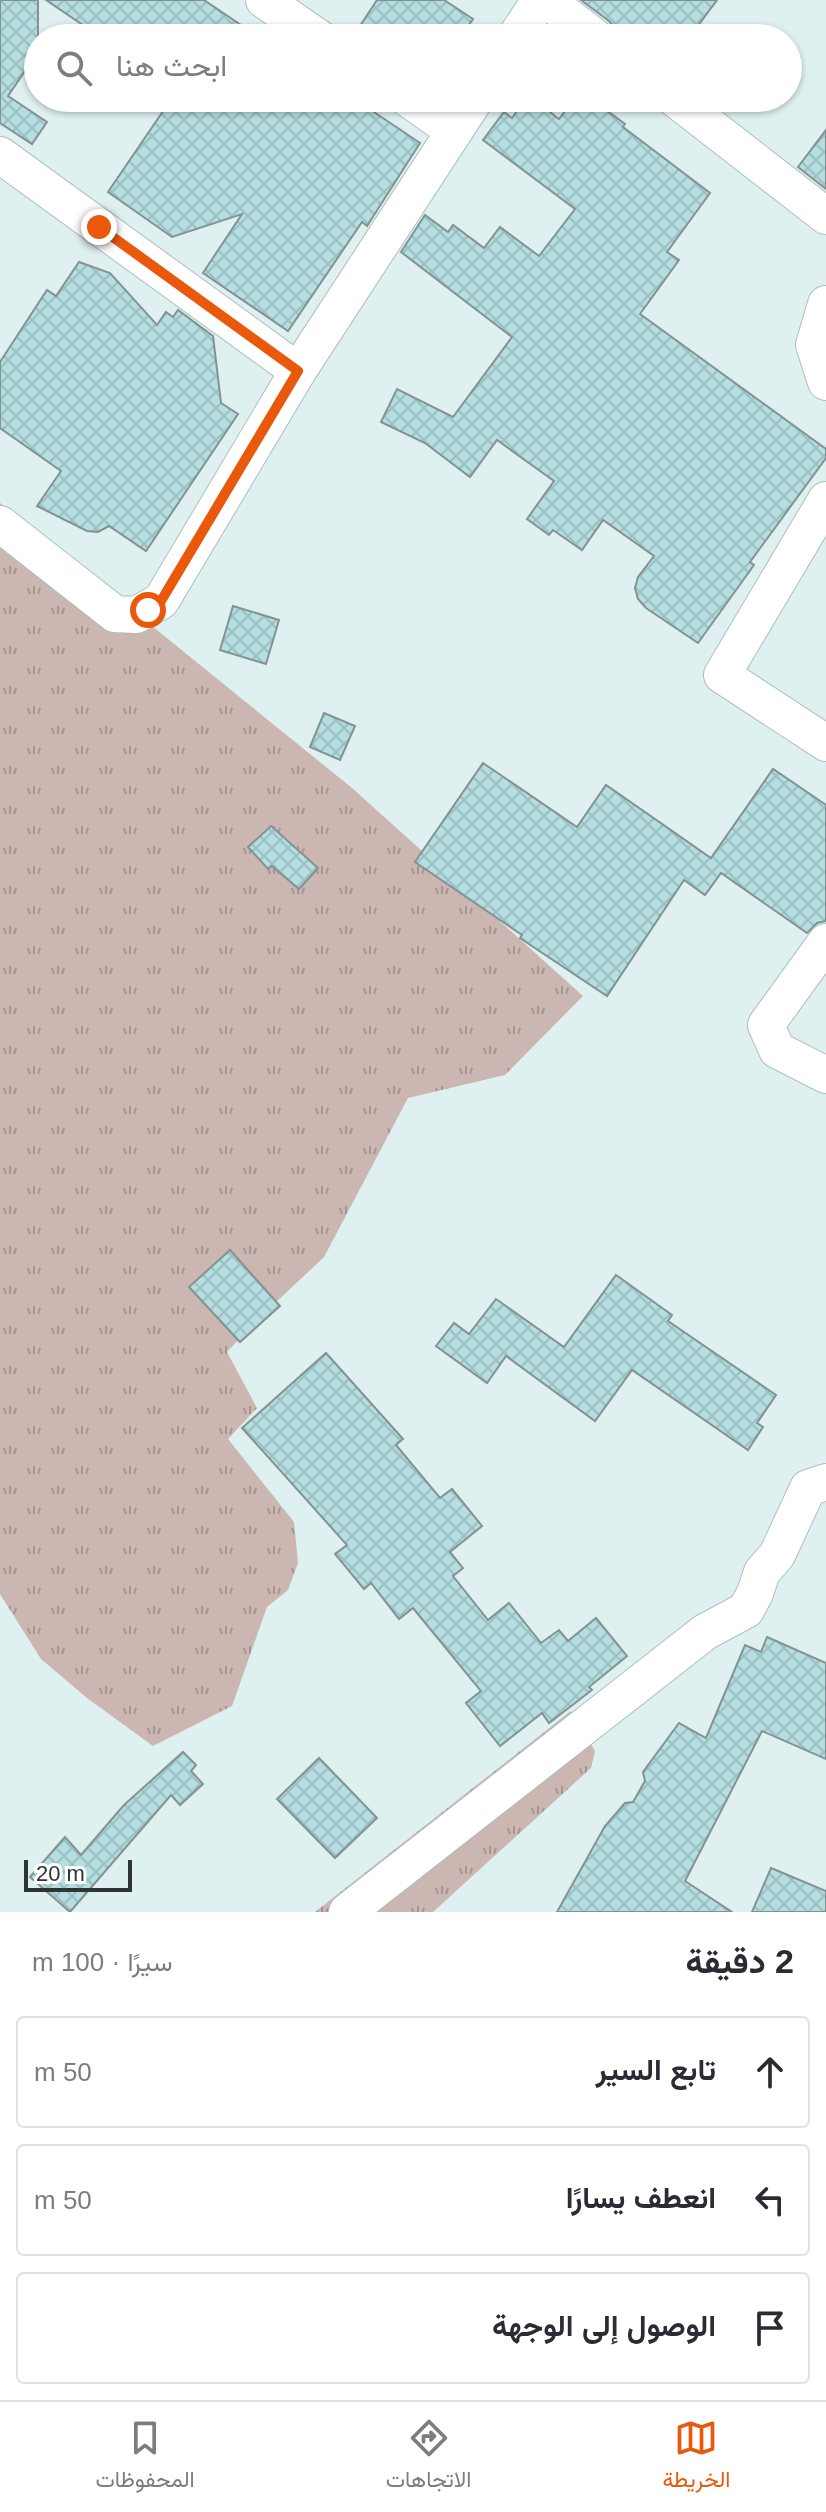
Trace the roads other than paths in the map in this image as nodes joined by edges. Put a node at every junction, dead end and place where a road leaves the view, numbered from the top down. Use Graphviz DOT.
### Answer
graph roads {
  1 [pos="264,0"];
  2 [pos="540,0"];
  3 [pos="547,0"];
  4 [pos="299,24"];
  5 [pos="524,24"];
  6 [pos="578,24"];
  7 [pos="427,112"];
  8 [pos="467,112"];
  9 [pos="692,112"];
  10 [pos="454,131"];
  11 [pos="0,155"];
  12 [pos="826,216"];
  13 [pos="826,304"];
  14 [pos="298,371"];
  15 [pos="826,382"];
  16 [pos="826,500"];
  17 [pos="0,524"];
  18 [pos="826,743"];
  19 [pos="826,942"];
  20 [pos="826,1075"];
  21 [pos="826,1482"];
  22 [pos="347,1912"];
  1 -- 4 [label="street"];
  2 -- 5 [label="street"];
  3 -- 6 [label="street"];
  7 -- 10 [label="street"];
  8 -- 10 [label="street"];
  9 -- 12 [label="street"];
  10 -- 14 [label="street"];
  11 -- 14 [label="street"];
  13 -- 15 [label="street"];
  14 -- 17 [label="street"];
  16 -- 18 [label="street"];
  19 -- 20 [label="street"];
  21 -- 22 [label="street"];
}
